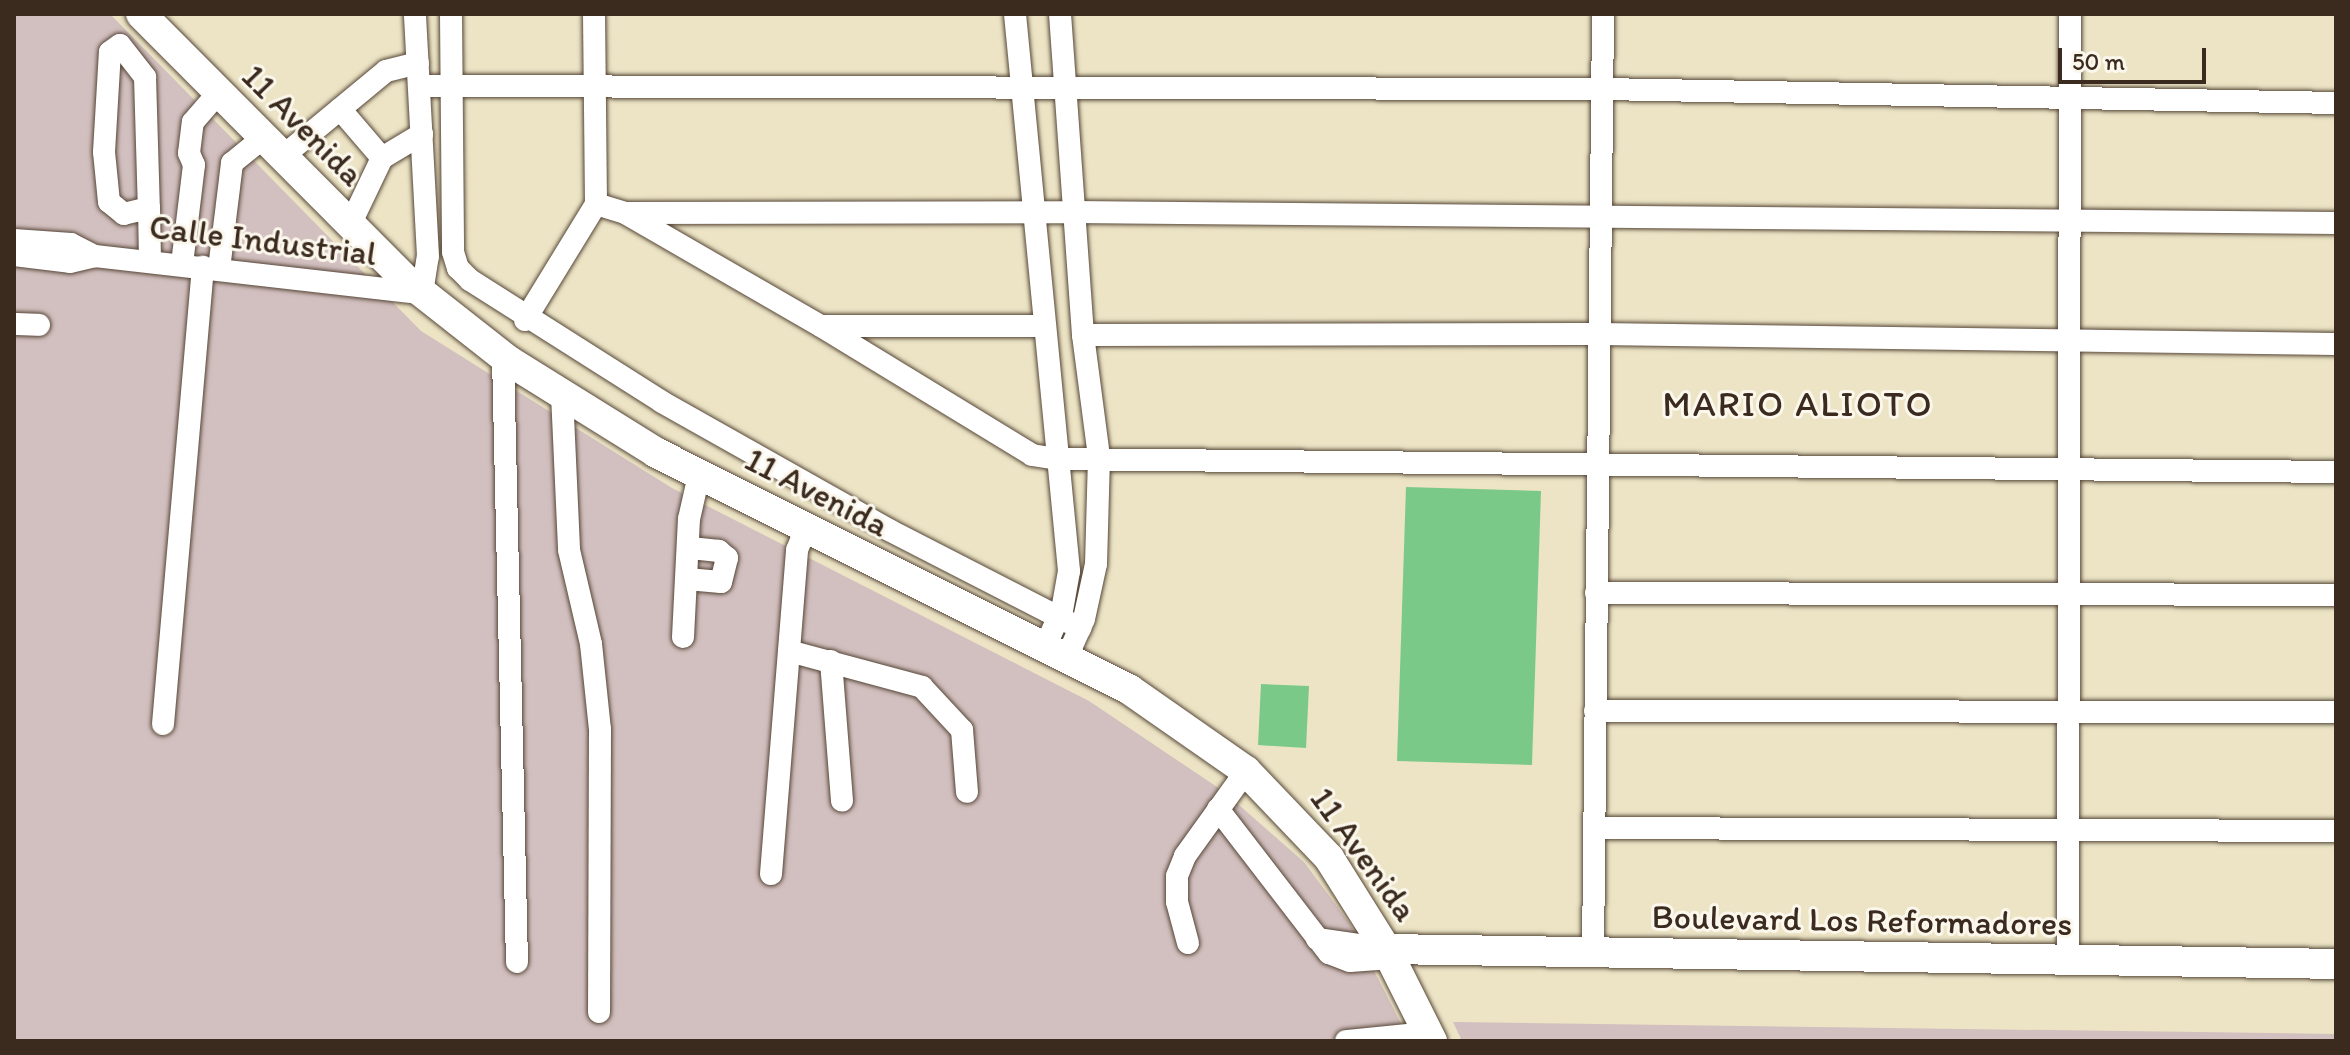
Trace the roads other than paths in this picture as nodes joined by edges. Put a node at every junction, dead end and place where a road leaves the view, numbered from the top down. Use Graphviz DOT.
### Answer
graph roads {
  1 [pos="141,14"];
  2 [pos="415,14"];
  3 [pos="451,14"];
  4 [pos="594,14"];
  5 [pos="1015,14"];
  6 [pos="1060,14"];
  7 [pos="1603,14"];
  8 [pos="2070,14"];
  9 [pos="418,63"];
  10 [pos="597,83"];
  11 [pos="419,86"];
  12 [pos="454,86"];
  13 [pos="1022,88"];
  14 [pos="1065,88"];
  15 [pos="1602,89"];
  16 [pos="218,93"];
  17 [pos="2069,99"];
  18 [pos="2336,103"];
  19 [pos="340,109"];
  20 [pos="422,134"];
  21 [pos="272,147"];
  22 [pos="382,158"];
  23 [pos="596,204"];
  24 [pos="149,208"];
  25 [pos="1033,211"];
  26 [pos="1074,212"];
  27 [pos="625,213"];
  28 [pos="1600,219"];
  29 [pos="2070,220"];
  30 [pos="2336,223"];
  31 [pos="350,225"];
  32 [pos="14,240"];
  33 [pos="14,255"];
  34 [pos="95,256"];
  35 [pos="150,261"];
  36 [pos="201,267"];
  37 [pos="422,293"];
  38 [pos="525,320"];
  39 [pos="14,324"];
  40 [pos="39,325"];
  41 [pos="821,326"];
  42 [pos="1044,326"];
  43 [pos="1599,334"];
  44 [pos="1083,335"];
  45 [pos="2069,342"];
  46 [pos="2336,344"];
  47 [pos="503,356"];
  48 [pos="562,394"];
  49 [pos="1099,457"];
  50 [pos="1056,459"];
  51 [pos="1598,464"];
  52 [pos="2069,470"];
  53 [pos="2336,472"];
  54 [pos="699,475"];
  55 [pos="805,530"];
  56 [pos="688,548"];
  57 [pos="687,579"];
  58 [pos="1596,593"];
  59 [pos="2069,593"];
  60 [pos="2336,595"];
  61 [pos="1059,617"];
  62 [pos="1080,628"];
  63 [pos="683,637"];
  64 [pos="789,651"];
  65 [pos="1056,652"];
  66 [pos="831,661"];
  67 [pos="1595,711"];
  68 [pos="2068,711"];
  69 [pos="2336,712"];
  70 [pos="163,724"];
  71 [pos="1246,771"];
  72 [pos="967,792"];
  73 [pos="842,801"];
  74 [pos="1218,809"];
  75 [pos="1594,828"];
  76 [pos="2068,830"];
  77 [pos="2336,831"];
  78 [pos="771,874"];
  79 [pos="1188,943"];
  80 [pos="1389,953"];
  81 [pos="1593,954"];
  82 [pos="2068,960"];
  83 [pos="517,962"];
  84 [pos="2336,964"];
  85 [pos="599,1012"];
  86 [pos="1430,1037"];
  87 [pos="1346,1041"];
  1 -- 16 [label="main road, 11 Avenida"];
  2 -- 9 [label="street"];
  3 -- 12 [label="street"];
  4 -- 10 [label="street"];
  5 -- 13 [label="street"];
  6 -- 14 [label="street"];
  7 -- 15 [label="street"];
  8 -- 17 [label="street"];
  9 -- 11 [label="street"];
  9 -- 19 [label="street"];
  10 -- 12 [label="street"];
  10 -- 13 [label="street"];
  10 -- 23 [label="street"];
  11 -- 12 [label="street"];
  11 -- 20 [label="street"];
  12 -- 38 [label="street"];
  13 -- 14 [label="street"];
  13 -- 25 [label="street"];
  14 -- 15 [label="street"];
  14 -- 26 [label="street"];
  15 -- 17 [label="street"];
  15 -- 28 [label="street"];
  16 -- 21 [label="main road, 11 Avenida"];
  16 -- 36 [label="street"];
  17 -- 18 [label="street"];
  17 -- 29 [label="street"];
  19 -- 21 [label="street"];
  19 -- 22 [label="street"];
  20 -- 22 [label="street"];
  20 -- 37 [label="street"];
  21 -- 31 [label="main road, 11 Avenida"];
  21 -- 36 [label="street"];
  22 -- 31 [label="street"];
  23 -- 27 [label="street"];
  23 -- 38 [label="street"];
  24 -- 24 [label="street"];
  24 -- 35 [label="street"];
  25 -- 26 [label="street"];
  25 -- 27 [label="street"];
  25 -- 42 [label="street"];
  26 -- 28 [label="street"];
  26 -- 44 [label="street"];
  27 -- 41 [label="street"];
  28 -- 29 [label="street"];
  28 -- 43 [label="street"];
  29 -- 30 [label="street"];
  29 -- 45 [label="street"];
  31 -- 37 [label="main road, 11 Avenida"];
  32 -- 34 [label="street, Calle Industrial"];
  33 -- 34 [label="street, Calle Industrial"];
  34 -- 35 [label="street, Calle Industrial"];
  35 -- 36 [label="street, Calle Industrial"];
  36 -- 37 [label="street, Calle Industrial"];
  36 -- 70 [label="street"];
  37 -- 47 [label="main road, 11 Avenida"];
  38 -- 61 [label="street"];
  39 -- 40 [label="street"];
  41 -- 42 [label="street"];
  41 -- 50 [label="street"];
  42 -- 50 [label="street"];
  43 -- 44 [label="street"];
  43 -- 45 [label="street"];
  43 -- 51 [label="street"];
  44 -- 49 [label="street"];
  45 -- 46 [label="street"];
  45 -- 52 [label="street"];
  47 -- 48 [label="main road, 11 Avenida"];
  47 -- 83 [label="street"];
  48 -- 54 [label="main road, 11 Avenida"];
  48 -- 85 [label="street"];
  49 -- 50 [label="street"];
  49 -- 51 [label="street"];
  49 -- 62 [label="street"];
  50 -- 61 [label="street"];
  51 -- 52 [label="street"];
  51 -- 58 [label="street"];
  52 -- 53 [label="street"];
  52 -- 59 [label="street"];
  54 -- 55 [label="main road, 11 Avenida"];
  54 -- 56 [label="street"];
  55 -- 64 [label="street"];
  55 -- 65 [label="main road, 11 Avenida"];
  56 -- 57 [label="street"];
  56 -- 57 [label="street"];
  57 -- 63 [label="street"];
  58 -- 59 [label="street"];
  58 -- 67 [label="street"];
  59 -- 60 [label="street"];
  59 -- 68 [label="street"];
  61 -- 62 [label="street"];
  61 -- 65 [label="street"];
  62 -- 65 [label="street"];
  64 -- 66 [label="street"];
  64 -- 78 [label="street"];
  65 -- 71 [label="main road, 11 Avenida"];
  66 -- 72 [label="street"];
  66 -- 73 [label="street"];
  67 -- 68 [label="street"];
  67 -- 75 [label="street"];
  68 -- 69 [label="street"];
  68 -- 76 [label="street"];
  71 -- 74 [label="street"];
  71 -- 80 [label="main road, 11 Avenida"];
  74 -- 79 [label="street"];
  74 -- 80 [label="street"];
  75 -- 76 [label="street"];
  75 -- 81 [label="street"];
  76 -- 77 [label="street"];
  76 -- 82 [label="street"];
  80 -- 81 [label="main road, Boulevard Los Reformadores"];
  80 -- 86 [label="main road, 11 Avenida"];
  81 -- 82 [label="main road, Boulevard Los Reformadores"];
  82 -- 84 [label="main road, Boulevard Los Reformadores"];
  86 -- 87 [label="street"];
}
